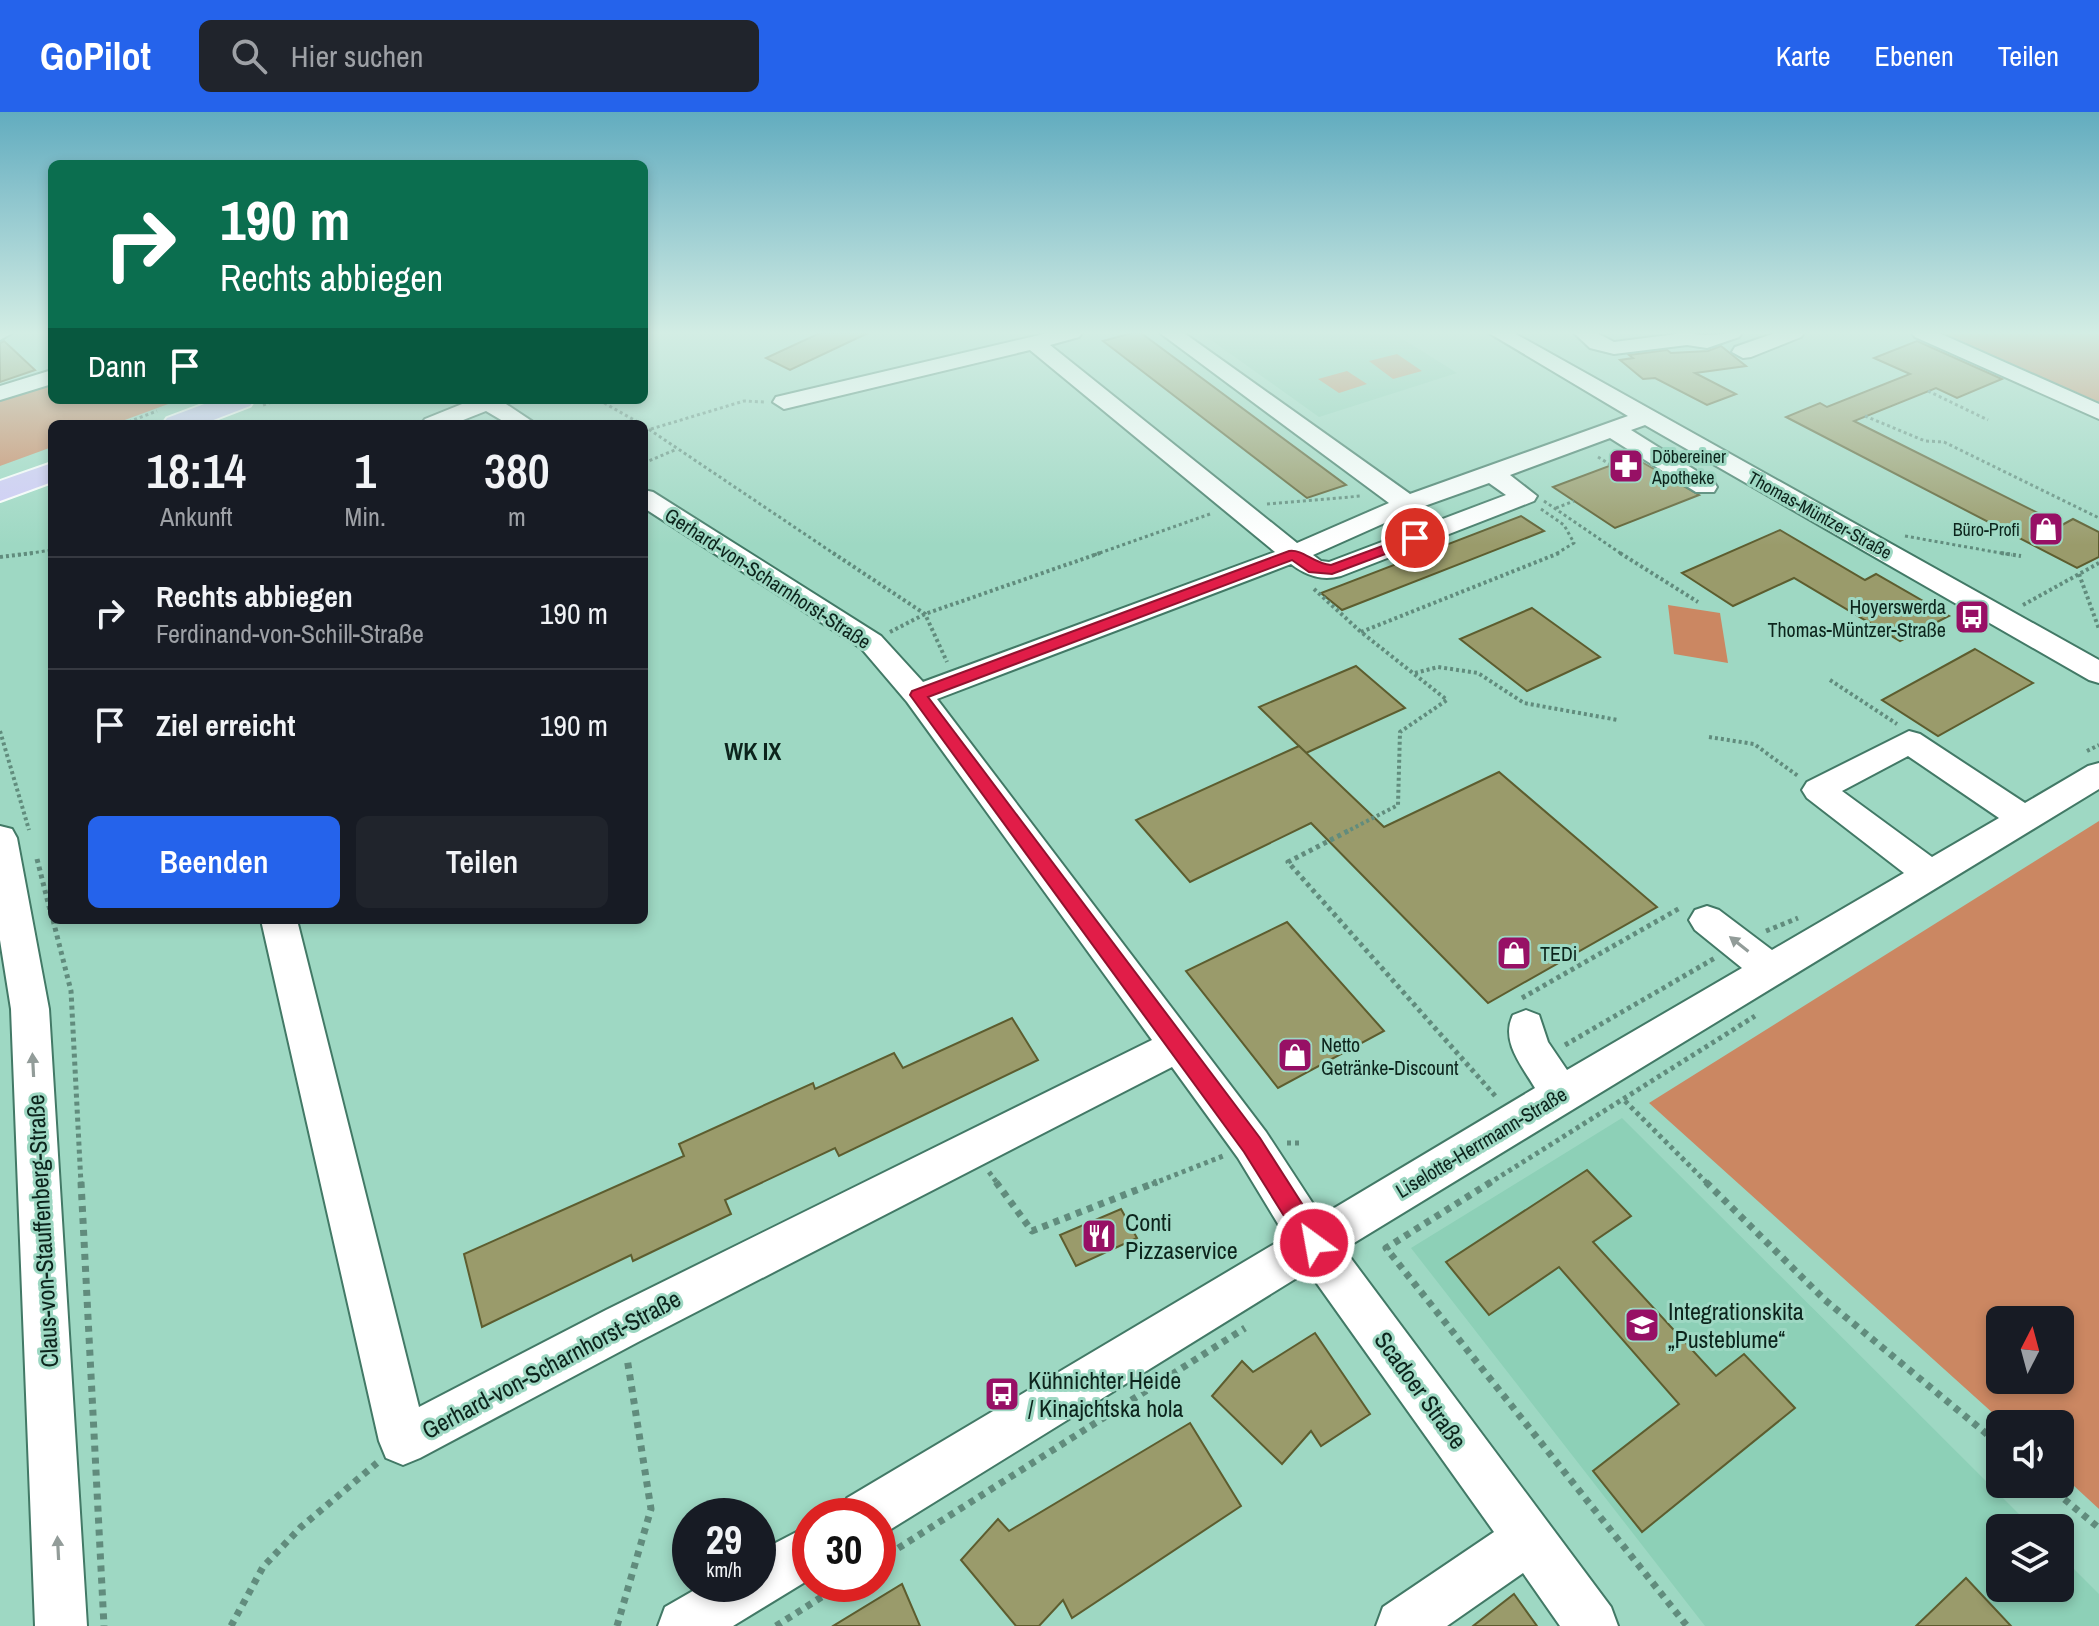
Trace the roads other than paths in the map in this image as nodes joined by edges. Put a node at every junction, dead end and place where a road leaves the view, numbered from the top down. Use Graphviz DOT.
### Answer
graph roads {
  1 [pos="230,404"];
  2 [pos="482,404"];
  3 [pos="490,404"];
  4 [pos="1108,404"];
  5 [pos="1267,404"];
  6 [pos="1623,404"];
  7 [pos="2080,404"];
  8 [pos="2099,412"];
  9 [pos="1646,417"];
  10 [pos="188,420"];
  11 [pos="443,420"];
  12 [pos="517,420"];
  13 [pos="1622,437"];
  14 [pos="1531,460"];
  15 [pos="48,474"];
  16 [pos="1492,474"];
  17 [pos="1705,487"];
  18 [pos="0,492"];
  19 [pos="1396,497"];
  20 [pos="648,500"];
  21 [pos="1287,557"];
  22 [pos="2099,673"];
  23 [pos="918,695"];
  24 [pos="2092,763"];
  25 [pos="2024,818"];
  26 [pos="0,838"];
  27 [pos="1930,874"];
  28 [pos="1697,912"];
  29 [pos="280,924"];
  30 [pos="1770,969"];
  31 [pos="1179,1045"];
  32 [pos="1314,1243"];
  33 [pos="895,1498"];
  34 [pos="1529,1538"];
  35 [pos="724,1602"];
  36 [pos="61,1626"];
  37 [pos="684,1626"];
  38 [pos="1402,1626"];
  39 [pos="1592,1626"];
  1 -- 10 [label="main road"];
  2 -- 11 [label="street"];
  3 -- 12 [label="street"];
  4 -- 21 [label="street"];
  5 -- 19 [label="street"];
  6 -- 9 [label="street, Thomas-Müntzer-Straße"];
  7 -- 8 [label="street"];
  9 -- 13 [label="street"];
  9 -- 22 [label="street, Thomas-Müntzer-Straße"];
  13 -- 14 [label="street"];
  13 -- 14 [label="street"];
  13 -- 17 [label="street"];
  14 -- 16 [label="street"];
  15 -- 18 [label="main road"];
  16 -- 19 [label="street"];
  16 -- 21 [label="street"];
  19 -- 21 [label="street"];
  20 -- 23 [label="street, Gerhard-von-Scharnhorst-Straße"];
  21 -- 23 [label="street"];
  23 -- 31 [label="street, Gerhard-von-Scharnhorst-Straße"];
  24 -- 25 [label="street, Liselotte-Herrmann-Straße"];
  25 -- 27 [label="street, Liselotte-Herrmann-Straße"];
  25 -- 27 [label="street"];
  36 -- 26 [label="street, Claus-von-Stauffenberg-Straße, one-way"];
  27 -- 30 [label="street, Liselotte-Herrmann-Straße"];
  30 -- 28 [label="street, one-way"];
  29 -- 31 [label="street, Gerhard-von-Scharnhorst-Straße"];
  30 -- 32 [label="street, Liselotte-Herrmann-Straße"];
  31 -- 32 [label="street, Gerhard-von-Scharnhorst-Straße"];
  32 -- 33 [label="street, Liselotte-Herrmann-Straße"];
  32 -- 34 [label="street, Scadoer Straße"];
  34 -- 38 [label="street"];
  34 -- 39 [label="street, Scadoer Straße"];
  35 -- 37 [label="street"];
}
